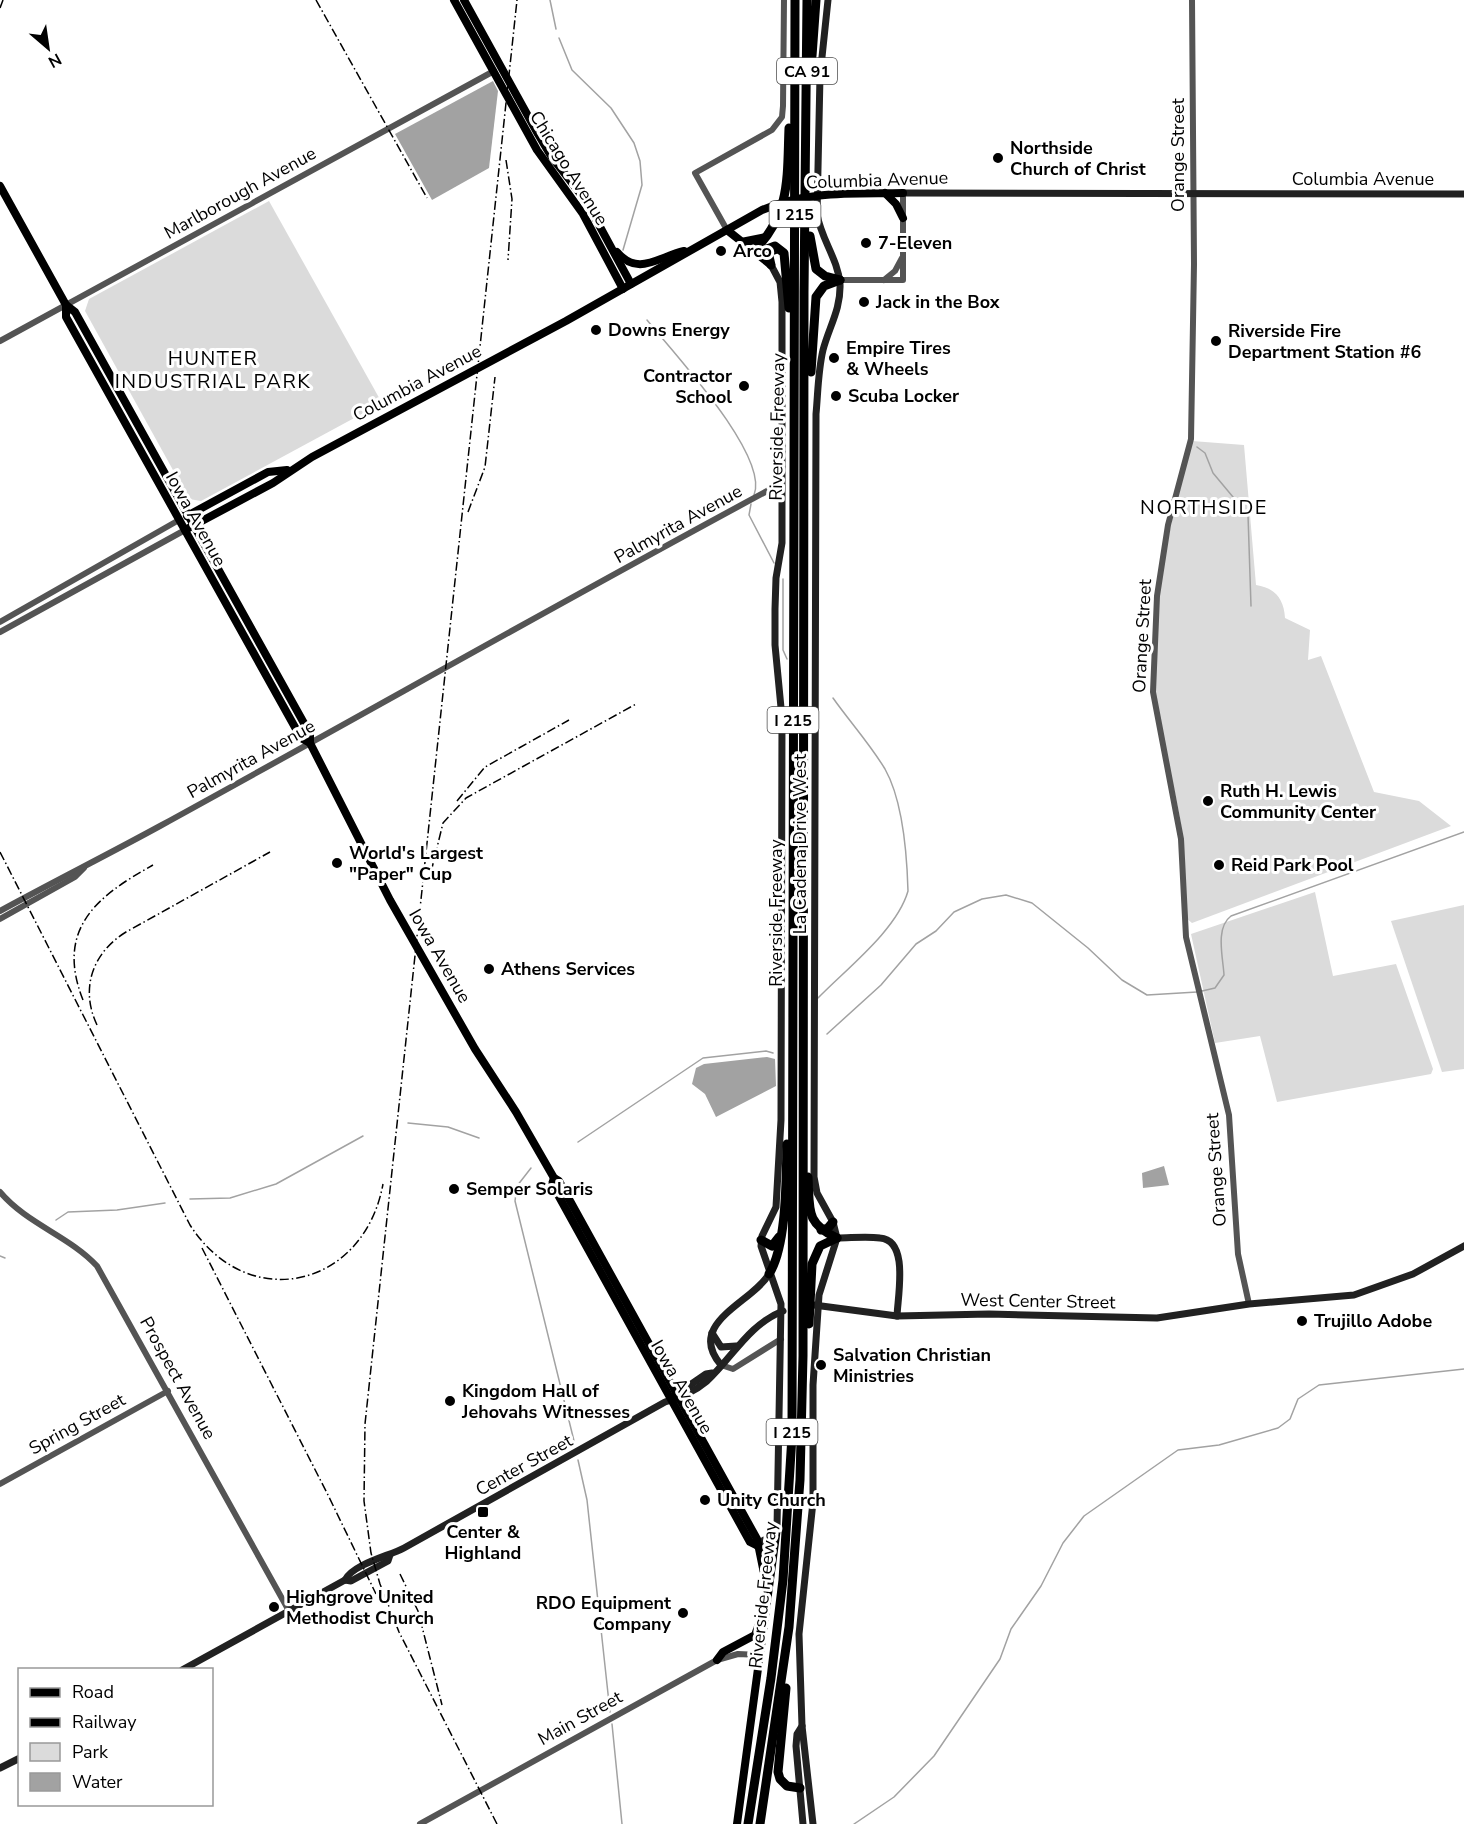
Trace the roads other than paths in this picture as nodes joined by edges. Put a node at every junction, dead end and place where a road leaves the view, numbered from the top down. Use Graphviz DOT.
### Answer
graph roads {
  1 [pos="454,0"];
  2 [pos="464,0"];
  3 [pos="783,0"];
  4 [pos="795,0"];
  5 [pos="807,0"];
  6 [pos="816,0"];
  7 [pos="828,0"];
  8 [pos="1192,0"];
  9 [pos="484,36"];
  10 [pos="494,71"];
  11 [pos="795,84"];
  12 [pos="523,117"];
  13 [pos="806,142"];
  14 [pos="807,175"];
  15 [pos="0,186"];
  16 [pos="885,193"];
  17 [pos="903,193"];
  18 [pos="1464,194"];
  19 [pos="1194,195"];
  20 [pos="903,218"];
  21 [pos="727,230"];
  22 [pos="602,231"];
  23 [pos="771,233"];
  24 [pos="744,242"];
  25 [pos="692,250"];
  26 [pos="782,250"];
  27 [pos="756,252"];
  28 [pos="903,255"];
  29 [pos="771,265"];
  30 [pos="840,280"];
  31 [pos="884,280"];
  32 [pos="627,286"];
  33 [pos="66,305"];
  34 [pos="0,341"];
  35 [pos="794,343"];
  36 [pos="806,444"];
  37 [pos="288,470"];
  38 [pos="782,483"];
  39 [pos="189,514"];
  40 [pos="179,520"];
  41 [pos="196,526"];
  42 [pos="185,530"];
  43 [pos="86,573"];
  44 [pos="91,582"];
  45 [pos="65,585"];
  46 [pos="70,594"];
  47 [pos="0,622"];
  48 [pos="0,632"];
  49 [pos="310,743"];
  50 [pos="84,867"];
  51 [pos="0,911"];
  52 [pos="0,919"];
  53 [pos="792,1097"];
  54 [pos="804,1097"];
  55 [pos="554,1178"];
  56 [pos="1,1193"];
  57 [pos="833,1222"];
  58 [pos="782,1226"];
  59 [pos="821,1230"];
  60 [pos="837,1238"];
  61 [pos="761,1240"];
  62 [pos="1464,1246"];
  63 [pos="769,1274"];
  64 [pos="758,1287"];
  65 [pos="778,1291"];
  66 [pos="1249,1304"];
  67 [pos="826,1305"];
  68 [pos="897,1316"];
  69 [pos="712,1333"];
  70 [pos="781,1339"];
  71 [pos="741,1343"];
  72 [pos="803,1356"];
  73 [pos="721,1365"];
  74 [pos="168,1391"];
  75 [pos="679,1395"];
  76 [pos="672,1400"];
  77 [pos="0,1484"];
  78 [pos="777,1528"];
  79 [pos="756,1545"];
  80 [pos="768,1593"];
  81 [pos="767,1603"];
  82 [pos="289,1611"];
  83 [pos="789,1627"];
  84 [pos="760,1655"];
  85 [pos="717,1660"];
  86 [pos="186,1668"];
  87 [pos="802,1726"];
  88 [pos="18,1759"];
  89 [pos="0,1768"];
  90 [pos="800,1788"];
  91 [pos="420,1824"];
  92 [pos="736,1824"];
  93 [pos="748,1824"];
  94 [pos="760,1824"];
  95 [pos="803,1824"];
  96 [pos="813,1824"];
  1 -- 10 [label="main road, Chicago Avenue"];
  2 -- 9 [label="main road, Chicago Avenue"];
  3 -- 21 [label="street"];
  4 -- 11 [label="highway, Riverside Freeway / I 215"];
  5 -- 13 [label="highway, Riverside Freeway / CA 91"];
  6 -- 13 [label="highway, I 215"];
  7 -- 30 [label="main road, La Cadena Drive West"];
  8 -- 19 [label="street, Orange Street"];
  9 -- 10 [label="main road"];
  9 -- 12 [label="main road, Chicago Avenue"];
  10 -- 12 [label="main road, Chicago Avenue"];
  10 -- 33 [label="street, Marlborough Avenue"];
  11 -- 23 [label="highway"];
  11 -- 35 [label="highway, Riverside Freeway / I 215"];
  12 -- 22 [label="main road, Chicago Avenue"];
  12 -- 32 [label="main road, Chicago Avenue"];
  13 -- 14 [label="highway, Riverside Freeway / I 215"];
  14 -- 30 [label="highway"];
  14 -- 36 [label="highway, Riverside Freeway / I 215"];
  15 -- 33 [label="main road, Iowa Avenue"];
  16 -- 17 [label="main road, Columbia Avenue"];
  16 -- 20 [label="main road"];
  16 -- 21 [label="main road, Columbia Avenue"];
  17 -- 19 [label="main road, Columbia Avenue"];
  17 -- 20 [label="street"];
  18 -- 19 [label="main road, Columbia Avenue"];
  19 -- 66 [label="street, Orange Street"];
  20 -- 28 [label="street"];
  21 -- 24 [label="main road"];
  21 -- 25 [label="main road, Columbia Avenue"];
  22 -- 25 [label="main road"];
  22 -- 32 [label="main road, Chicago Avenue"];
  23 -- 24 [label="highway"];
  23 -- 27 [label="highway"];
  24 -- 27 [label="main road"];
  25 -- 32 [label="main road, Columbia Avenue"];
  26 -- 27 [label="highway"];
  26 -- 29 [label="highway"];
  26 -- 35 [label="highway"];
  27 -- 29 [label="main road"];
  28 -- 31 [label="street"];
  28 -- 31 [label="street"];
  29 -- 38 [label="main road"];
  30 -- 31 [label="street"];
  30 -- 36 [label="highway"];
  30 -- 57 [label="main road, La Cadena Drive West"];
  32 -- 37 [label="main road, Columbia Avenue"];
  33 -- 34 [label="street, Marlborough Avenue"];
  33 -- 39 [label="main road, Iowa Avenue"];
  33 -- 40 [label="main road, Iowa Avenue"];
  35 -- 53 [label="highway, Riverside Freeway / I 215"];
  36 -- 54 [label="highway, Riverside Freeway / I 215"];
  37 -- 39 [label="main road, Columbia Avenue"];
  37 -- 41 [label="main road, Columbia Avenue"];
  38 -- 49 [label="street, Palmyrita Avenue"];
  38 -- 61 [label="main road"];
  39 -- 40 [label="main road, Columbia Avenue"];
  39 -- 41 [label="main road, Iowa Avenue"];
  40 -- 42 [label="main road, Iowa Avenue"];
  40 -- 43 [label="street, Columbia Avenue"];
  41 -- 42 [label="main road, Columbia Avenue"];
  41 -- 49 [label="main road, Iowa Avenue"];
  42 -- 44 [label="street, Columbia Avenue"];
  42 -- 49 [label="main road, Iowa Avenue"];
  43 -- 44 [label="street"];
  43 -- 45 [label="street, Columbia Avenue"];
  44 -- 46 [label="street, Columbia Avenue"];
  45 -- 46 [label="street"];
  45 -- 47 [label="street, Columbia Avenue"];
  46 -- 48 [label="street, Columbia Avenue"];
  49 -- 50 [label="street, Palmyrita Avenue"];
  49 -- 55 [label="main road, Iowa Avenue"];
  50 -- 51 [label="street, Palmyrita Avenue"];
  50 -- 52 [label="street, Palmyrita Avenue"];
  53 -- 58 [label="highway"];
  53 -- 93 [label="highway, Riverside Freeway / I 215"];
  54 -- 59 [label="highway"];
  54 -- 72 [label="highway, Riverside Freeway / I 215"];
  55 -- 75 [label="main road, Iowa Avenue"];
  55 -- 76 [label="main road, Iowa Avenue"];
  56 -- 74 [label="street, Prospect Avenue"];
  57 -- 59 [label="highway"];
  57 -- 60 [label="main road, La Cadena Drive West"];
  58 -- 61 [label="highway"];
  58 -- 63 [label="highway"];
  59 -- 60 [label="highway"];
  60 -- 68 [label="main road"];
  60 -- 72 [label="highway"];
  60 -- 87 [label="main road"];
  61 -- 63 [label="main road"];
  62 -- 66 [label="main road"];
  63 -- 64 [label="main road"];
  63 -- 65 [label="main road"];
  64 -- 65 [label="main road"];
  64 -- 69 [label="main road"];
  65 -- 70 [label="main road"];
  66 -- 68 [label="main road, West Center Street"];
  67 -- 68 [label="main road, West Center Street"];
  67 -- 71 [label="main road, Center Street"];
  69 -- 71 [label="main road"];
  69 -- 73 [label="main road"];
  70 -- 73 [label="street"];
  70 -- 78 [label="main road"];
  71 -- 73 [label="main road, Center Street"];
  72 -- 83 [label="highway, Riverside Freeway / I 215"];
  73 -- 75 [label="main road, Center Street"];
  74 -- 77 [label="street, Spring Street"];
  74 -- 82 [label="street, Prospect Avenue"];
  75 -- 76 [label="main road, Center Street"];
  75 -- 79 [label="main road, Iowa Avenue"];
  76 -- 79 [label="main road, Iowa Avenue"];
  76 -- 82 [label="main road, Center Street"];
  78 -- 79 [label="main road"];
  78 -- 80 [label="main road"];
  79 -- 80 [label="main road, Iowa Avenue"];
  80 -- 81 [label="main road"];
  81 -- 84 [label="main road"];
  81 -- 85 [label="main road"];
  82 -- 86 [label="main road, Center Street"];
  83 -- 90 [label="highway"];
  83 -- 94 [label="highway, Riverside Freeway / I 215"];
  84 -- 85 [label="street, Main Street"];
  84 -- 92 [label="main road"];
  85 -- 91 [label="street, Main Street"];
  87 -- 90 [label="main road"];
  87 -- 96 [label="main road"];
  88 -- 89 [label="main road"];
  90 -- 95 [label="main road"];
}
